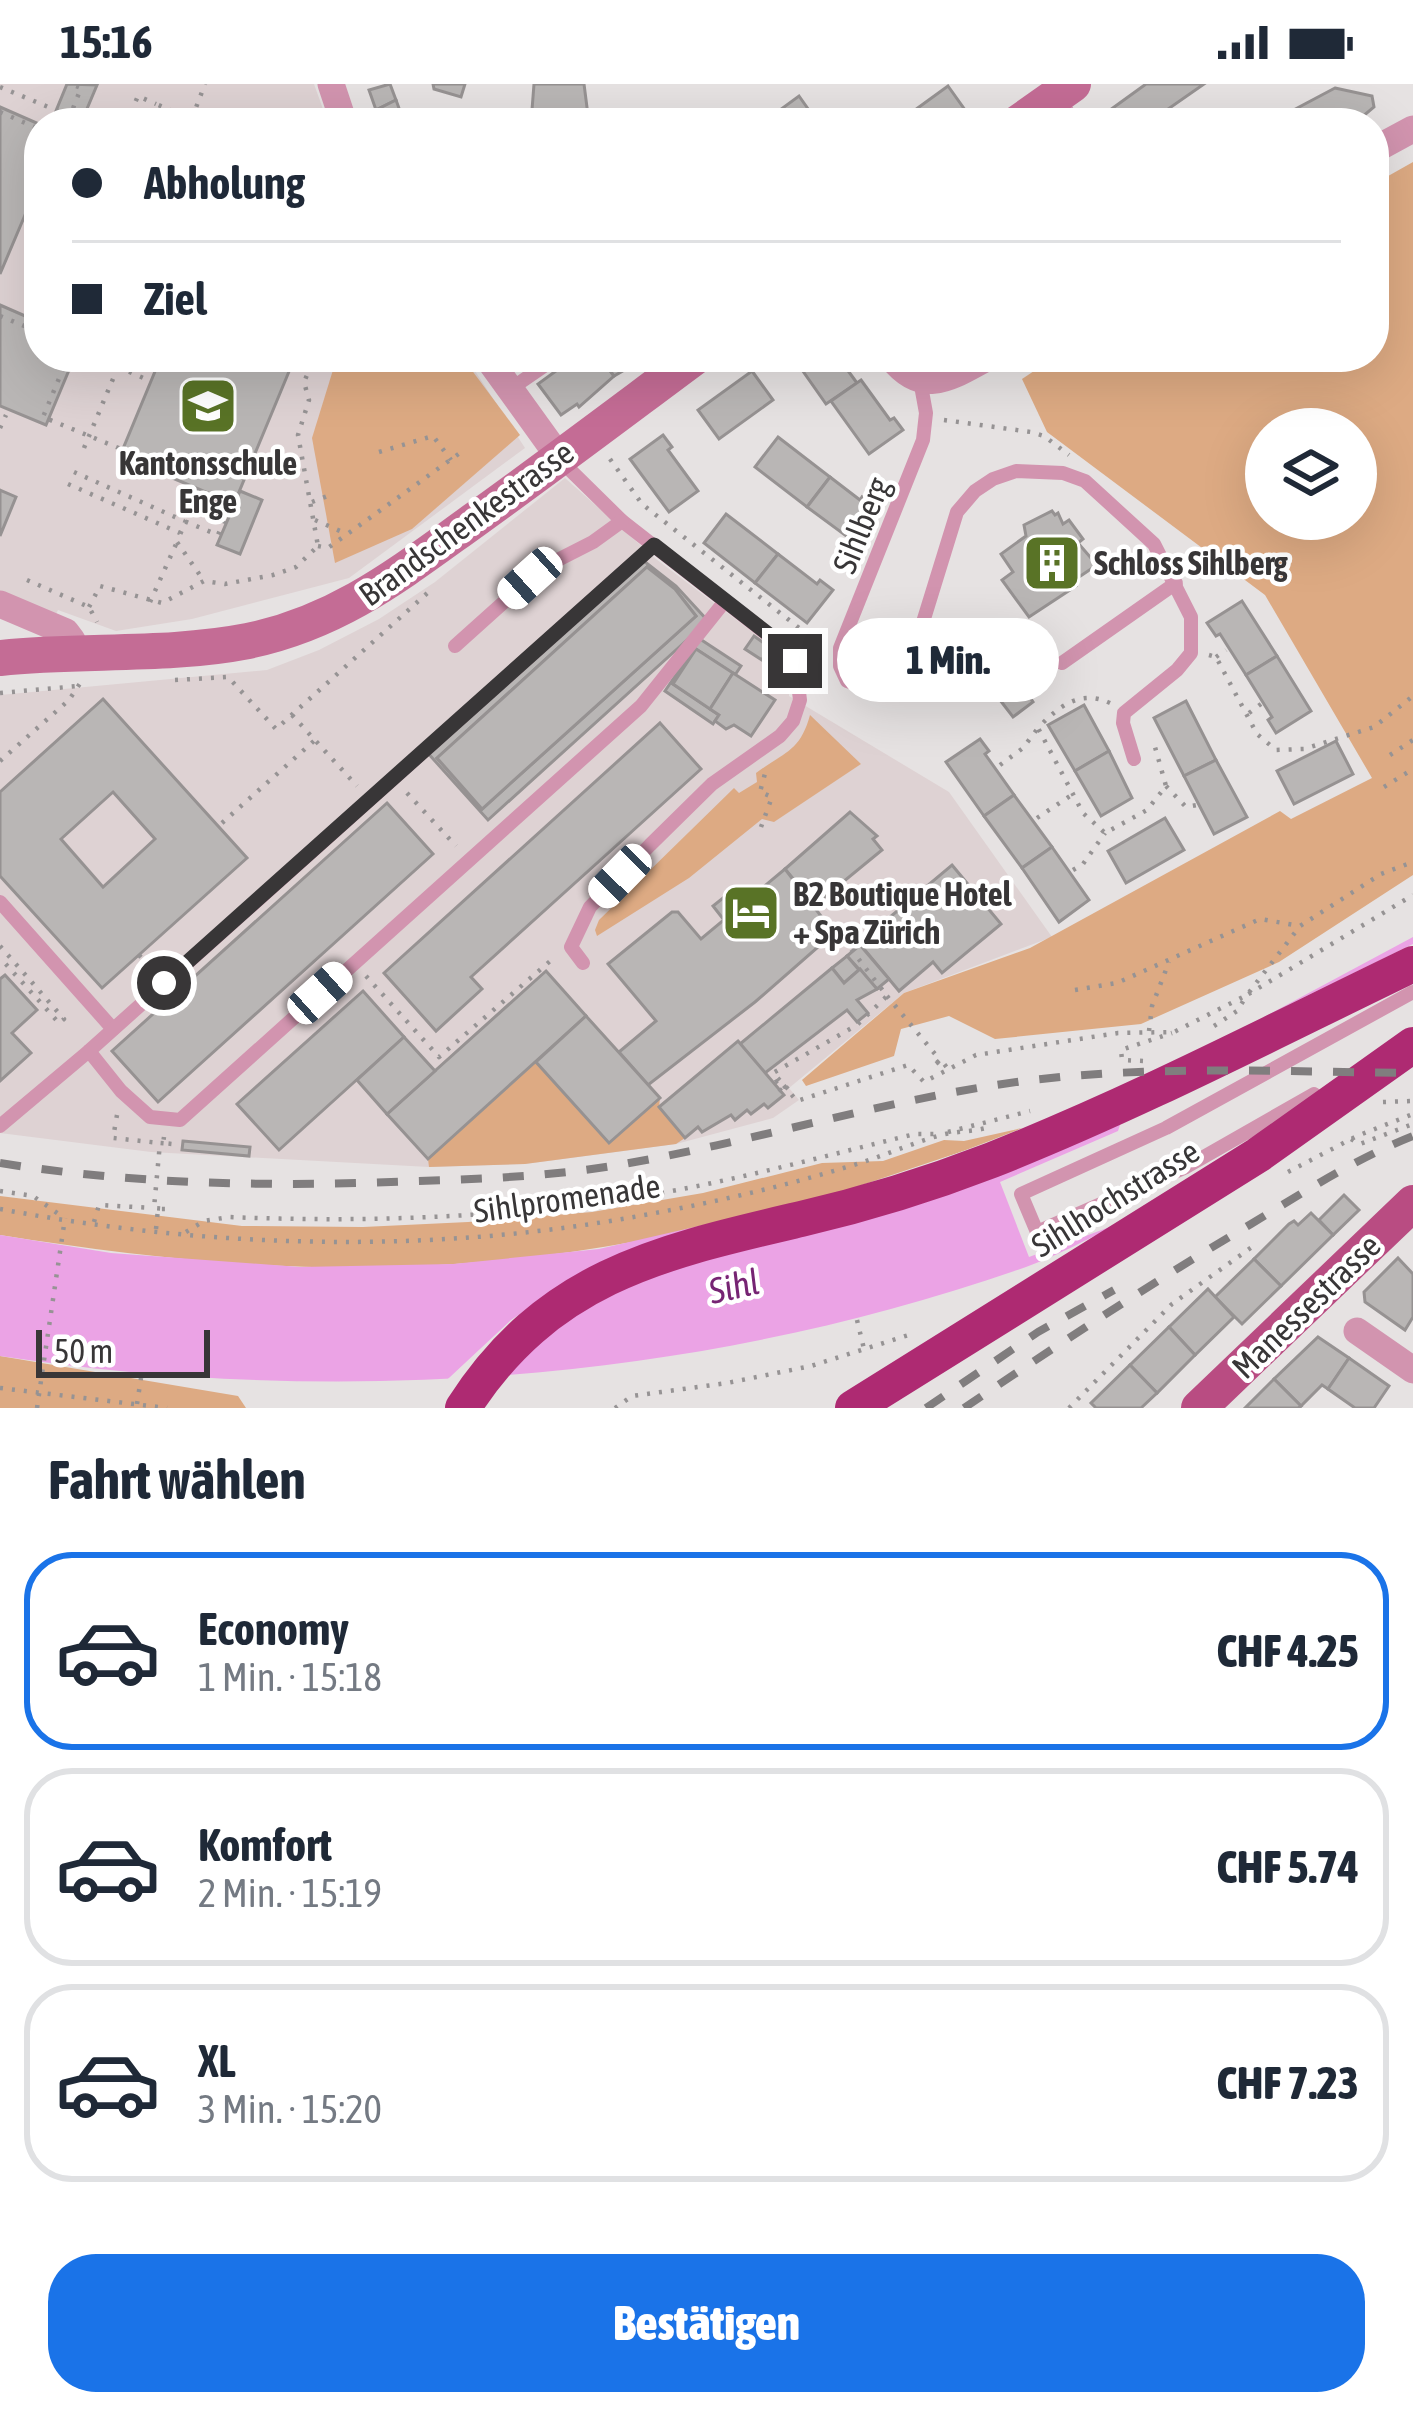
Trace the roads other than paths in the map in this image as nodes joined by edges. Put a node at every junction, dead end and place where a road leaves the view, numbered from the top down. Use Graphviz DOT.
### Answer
graph roads {
  1 [pos="497,372"];
  2 [pos="535,372"];
  3 [pos="674,372"];
  4 [pos="906,372"];
  5 [pos="959,372"];
  6 [pos="920,380"];
  7 [pos="509,390"];
  8 [pos="559,458"];
  9 [pos="622,520"];
  10 [pos="654,545"];
  11 [pos="1176,583"];
  12 [pos="725,601"];
  13 [pos="0,604"];
  14 [pos="455,646"];
  15 [pos="0,658"];
  16 [pos="1062,663"];
  17 [pos="79,673"];
  18 [pos="1134,758"];
  19 [pos="0,902"];
  20 [pos="584,963"];
  21 [pos="1413,964"];
  22 [pos="1413,992"];
  23 [pos="1413,1028"];
  24 [pos="113,1029"];
  25 [pos="1413,1046"];
  26 [pos="89,1051"];
  27 [pos="0,1126"];
  28 [pos="1413,1203"];
  29 [pos="1357,1331"];
  30 [pos="1413,1370"];
  31 [pos="463,1408"];
  32 [pos="853,1408"];
  33 [pos="1199,1408"];
  1 -- 7 [label="street"];
  2 -- 7 [label="lane"];
  3 -- 8 [label="street, Brandschenkestrasse"];
  4 -- 6 [label="street"];
  5 -- 6 [label="street"];
  6 -- 11 [label="lane, Sihlberg"];
  7 -- 8 [label="street"];
  8 -- 9 [label="lane"];
  8 -- 17 [label="street, Brandschenkestrasse"];
  9 -- 10 [label="lane"];
  9 -- 14 [label="lane"];
  10 -- 12 [label="lane"];
  10 -- 24 [label="lane"];
  11 -- 16 [label="lane"];
  11 -- 18 [label="lane"];
  12 -- 20 [label="lane"];
  12 -- 26 [label="lane"];
  13 -- 17 [label="street"];
  15 -- 17 [label="street, Brandschenkestrasse"];
  19 -- 24 [label="lane"];
  21 -- 31 [label="highway"];
  22 -- 23 [label="lane"];
  24 -- 26 [label="lane"];
  25 -- 32 [label="highway, Sihlhochstrasse"];
  26 -- 27 [label="lane"];
  28 -- 33 [label="main road, Manessestrasse"];
  29 -- 30 [label="street"];
}
